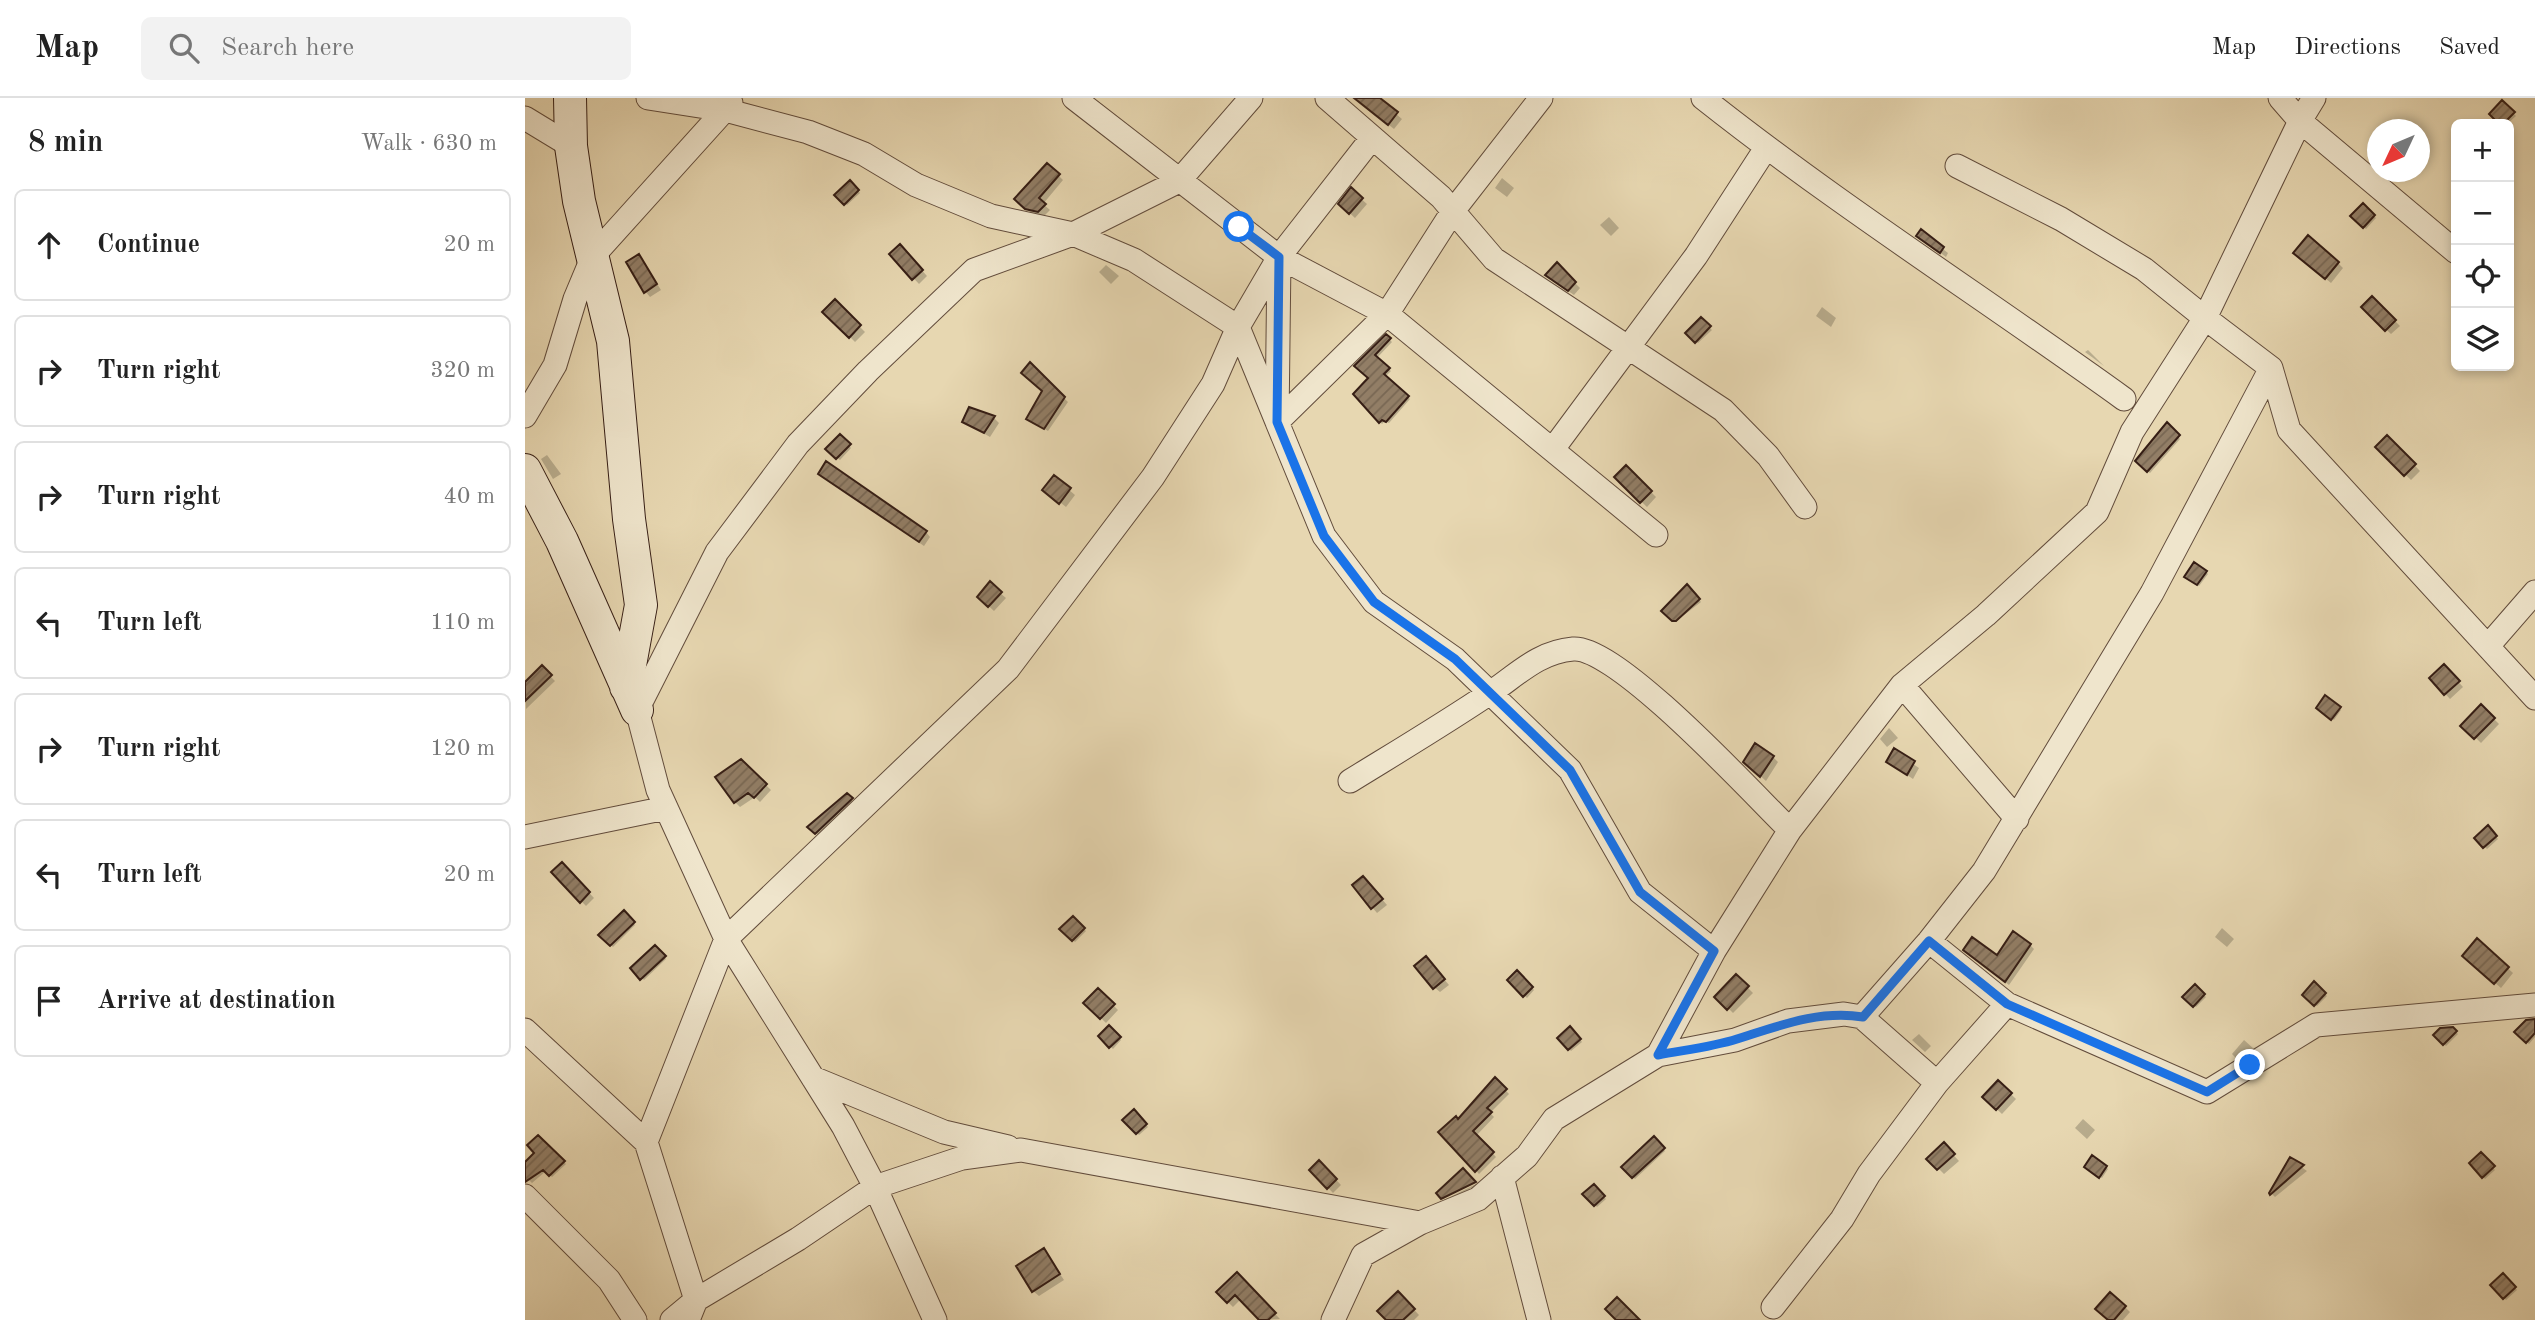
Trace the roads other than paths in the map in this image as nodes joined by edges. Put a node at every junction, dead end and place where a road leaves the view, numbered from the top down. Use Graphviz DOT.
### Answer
graph roads {
  1 [pos="571,98"];
  2 [pos="648,98"];
  3 [pos="1075,98"];
  4 [pos="1251,98"];
  5 [pos="1327,98"];
  6 [pos="1541,98"];
  7 [pos="1703,98"];
  8 [pos="2280,98"];
  9 [pos="2314,98"];
  10 [pos="730,104"];
  11 [pos="525,118"];
  12 [pos="2300,121"];
  13 [pos="1372,138"];
  14 [pos="571,145"];
  15 [pos="1766,148"];
  16 [pos="1957,166"];
  17 [pos="1179,181"];
  18 [pos="1453,211"];
  19 [pos="1073,234"];
  20 [pos="2451,247"];
  21 [pos="593,256"];
  22 [pos="1279,257"];
  23 [pos="1387,314"];
  24 [pos="2205,318"];
  25 [pos="1238,327"];
  26 [pos="1627,347"];
  27 [pos="2271,368"];
  28 [pos="2125,399"];
  29 [pos="525,416"];
  30 [pos="1277,422"];
  31 [pos="1553,449"];
  32 [pos="525,470"];
  33 [pos="1805,507"];
  34 [pos="1656,534"];
  35 [pos="2535,592"];
  36 [pos="2488,646"];
  37 [pos="1902,685"];
  38 [pos="1492,692"];
  39 [pos="2535,698"];
  40 [pos="631,699"];
  41 [pos="1350,780"];
  42 [pos="666,808"];
  43 [pos="2017,819"];
  44 [pos="1790,830"];
  45 [pos="525,837"];
  46 [pos="726,939"];
  47 [pos="1929,941"];
  48 [pos="1714,951"];
  49 [pos="2007,1004"];
  50 [pos="2535,1005"];
  51 [pos="1863,1017"];
  52 [pos="525,1030"];
  53 [pos="1658,1055"];
  54 [pos="813,1077"];
  55 [pos="1937,1083"];
  56 [pos="646,1142"];
  57 [pos="1021,1150"];
  58 [pos="1502,1177"];
  59 [pos="876,1187"];
  60 [pos="525,1196"];
  61 [pos="1420,1223"];
  62 [pos="1773,1307"];
  63 [pos="692,1310"];
  64 [pos="635,1320"];
  65 [pos="672,1320"];
  66 [pos="935,1320"];
  67 [pos="1333,1320"];
  68 [pos="1539,1320"];
  1 -- 14 [label="street"];
  2 -- 10 [label="street"];
  3 -- 17 [label="street"];
  4 -- 17 [label="street"];
  5 -- 13 [label="street"];
  6 -- 18 [label="street"];
  7 -- 15 [label="street"];
  8 -- 12 [label="street"];
  9 -- 12 [label="street"];
  10 -- 19 [label="street"];
  10 -- 21 [label="street"];
  11 -- 14 [label="street"];
  12 -- 20 [label="street"];
  12 -- 24 [label="street"];
  13 -- 18 [label="street"];
  13 -- 22 [label="street"];
  14 -- 21 [label="street"];
  15 -- 26 [label="street"];
  15 -- 28 [label="street"];
  16 -- 24 [label="street"];
  17 -- 19 [label="street"];
  17 -- 22 [label="street"];
  18 -- 23 [label="street"];
  18 -- 26 [label="street"];
  19 -- 25 [label="street"];
  19 -- 40 [label="street"];
  21 -- 29 [label="street"];
  21 -- 40 [label="street"];
  22 -- 23 [label="street"];
  22 -- 25 [label="street"];
  22 -- 30 [label="street"];
  23 -- 30 [label="street"];
  23 -- 31 [label="street"];
  24 -- 27 [label="street"];
  24 -- 37 [label="street"];
  25 -- 30 [label="street"];
  25 -- 46 [label="street"];
  26 -- 31 [label="street"];
  26 -- 33 [label="street"];
  27 -- 36 [label="street"];
  27 -- 43 [label="street"];
  30 -- 38 [label="street"];
  31 -- 34 [label="street"];
  32 -- 40 [label="street"];
  35 -- 36 [label="street"];
  36 -- 39 [label="street"];
  37 -- 43 [label="street"];
  37 -- 44 [label="street"];
  38 -- 41 [label="street"];
  38 -- 44 [label="street"];
  38 -- 48 [label="street"];
  40 -- 42 [label="street"];
  42 -- 45 [label="street"];
  42 -- 46 [label="street"];
  43 -- 47 [label="street"];
  44 -- 48 [label="street"];
  46 -- 54 [label="street"];
  46 -- 56 [label="street"];
  47 -- 49 [label="street"];
  47 -- 51 [label="street"];
  48 -- 53 [label="street"];
  49 -- 50 [label="street"];
  49 -- 55 [label="street"];
  51 -- 53 [label="street"];
  51 -- 55 [label="street"];
  52 -- 56 [label="street"];
  53 -- 58 [label="street"];
  54 -- 57 [label="street"];
  54 -- 59 [label="street"];
  55 -- 62 [label="street"];
  56 -- 63 [label="street"];
  57 -- 59 [label="street"];
  57 -- 61 [label="street"];
  58 -- 61 [label="street"];
  58 -- 68 [label="street"];
  59 -- 63 [label="street"];
  59 -- 66 [label="street"];
  60 -- 64 [label="street"];
  61 -- 67 [label="street"];
  63 -- 65 [label="street"];
}
